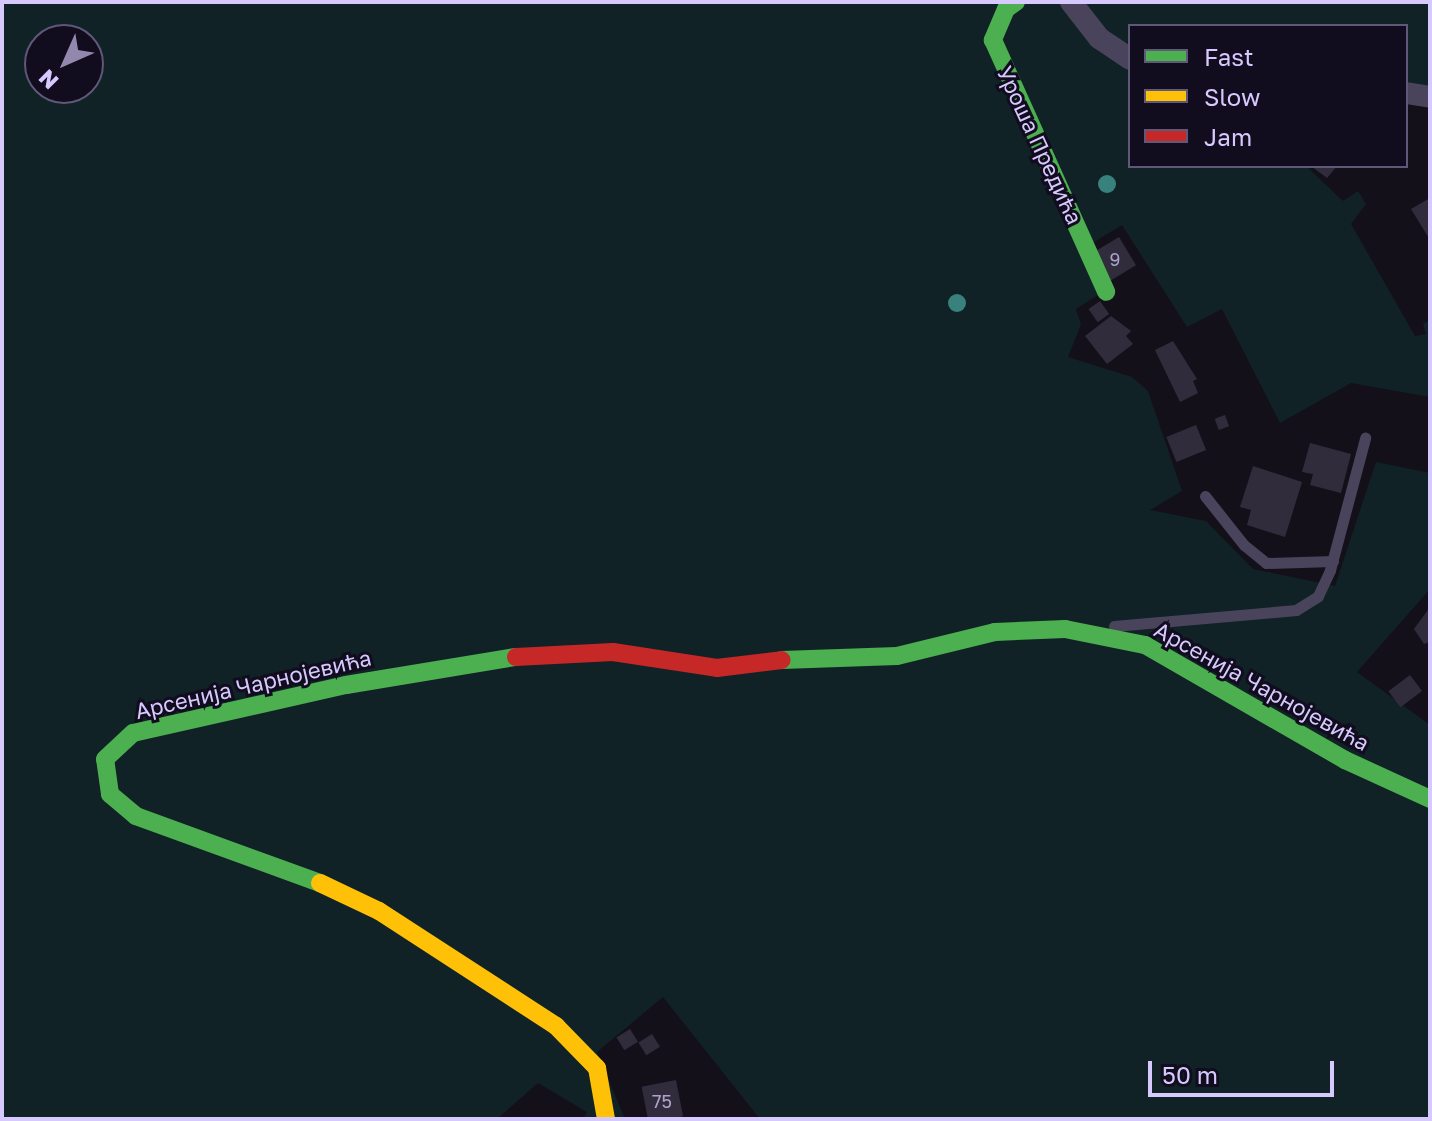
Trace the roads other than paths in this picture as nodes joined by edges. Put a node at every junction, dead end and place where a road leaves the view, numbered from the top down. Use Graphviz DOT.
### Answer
graph roads {
  1 [pos="1016,2"];
  2 [pos="1071,2"];
  3 [pos="1128,58"];
  4 [pos="1408,93"];
  5 [pos="1430,97"];
  6 [pos="1106,292"];
  7 [pos="1365,438"];
  8 [pos="1205,496"];
  9 [pos="1333,561"];
  10 [pos="1065,629"];
  11 [pos="1430,799"];
  12 [pos="606,1119"];
  1 -- 6 [label="street, Уроша Предића"];
  2 -- 3 [label="street"];
  4 -- 5 [label="street"];
  7 -- 9 [label="lane, Арсенија Чарнојевића"];
  8 -- 9 [label="lane"];
  9 -- 10 [label="lane, Арсенија Чарнојевића"];
  10 -- 11 [label="street, Арсенија Чарнојевића"];
  10 -- 12 [label="street, Арсенија Чарнојевића"];
}
